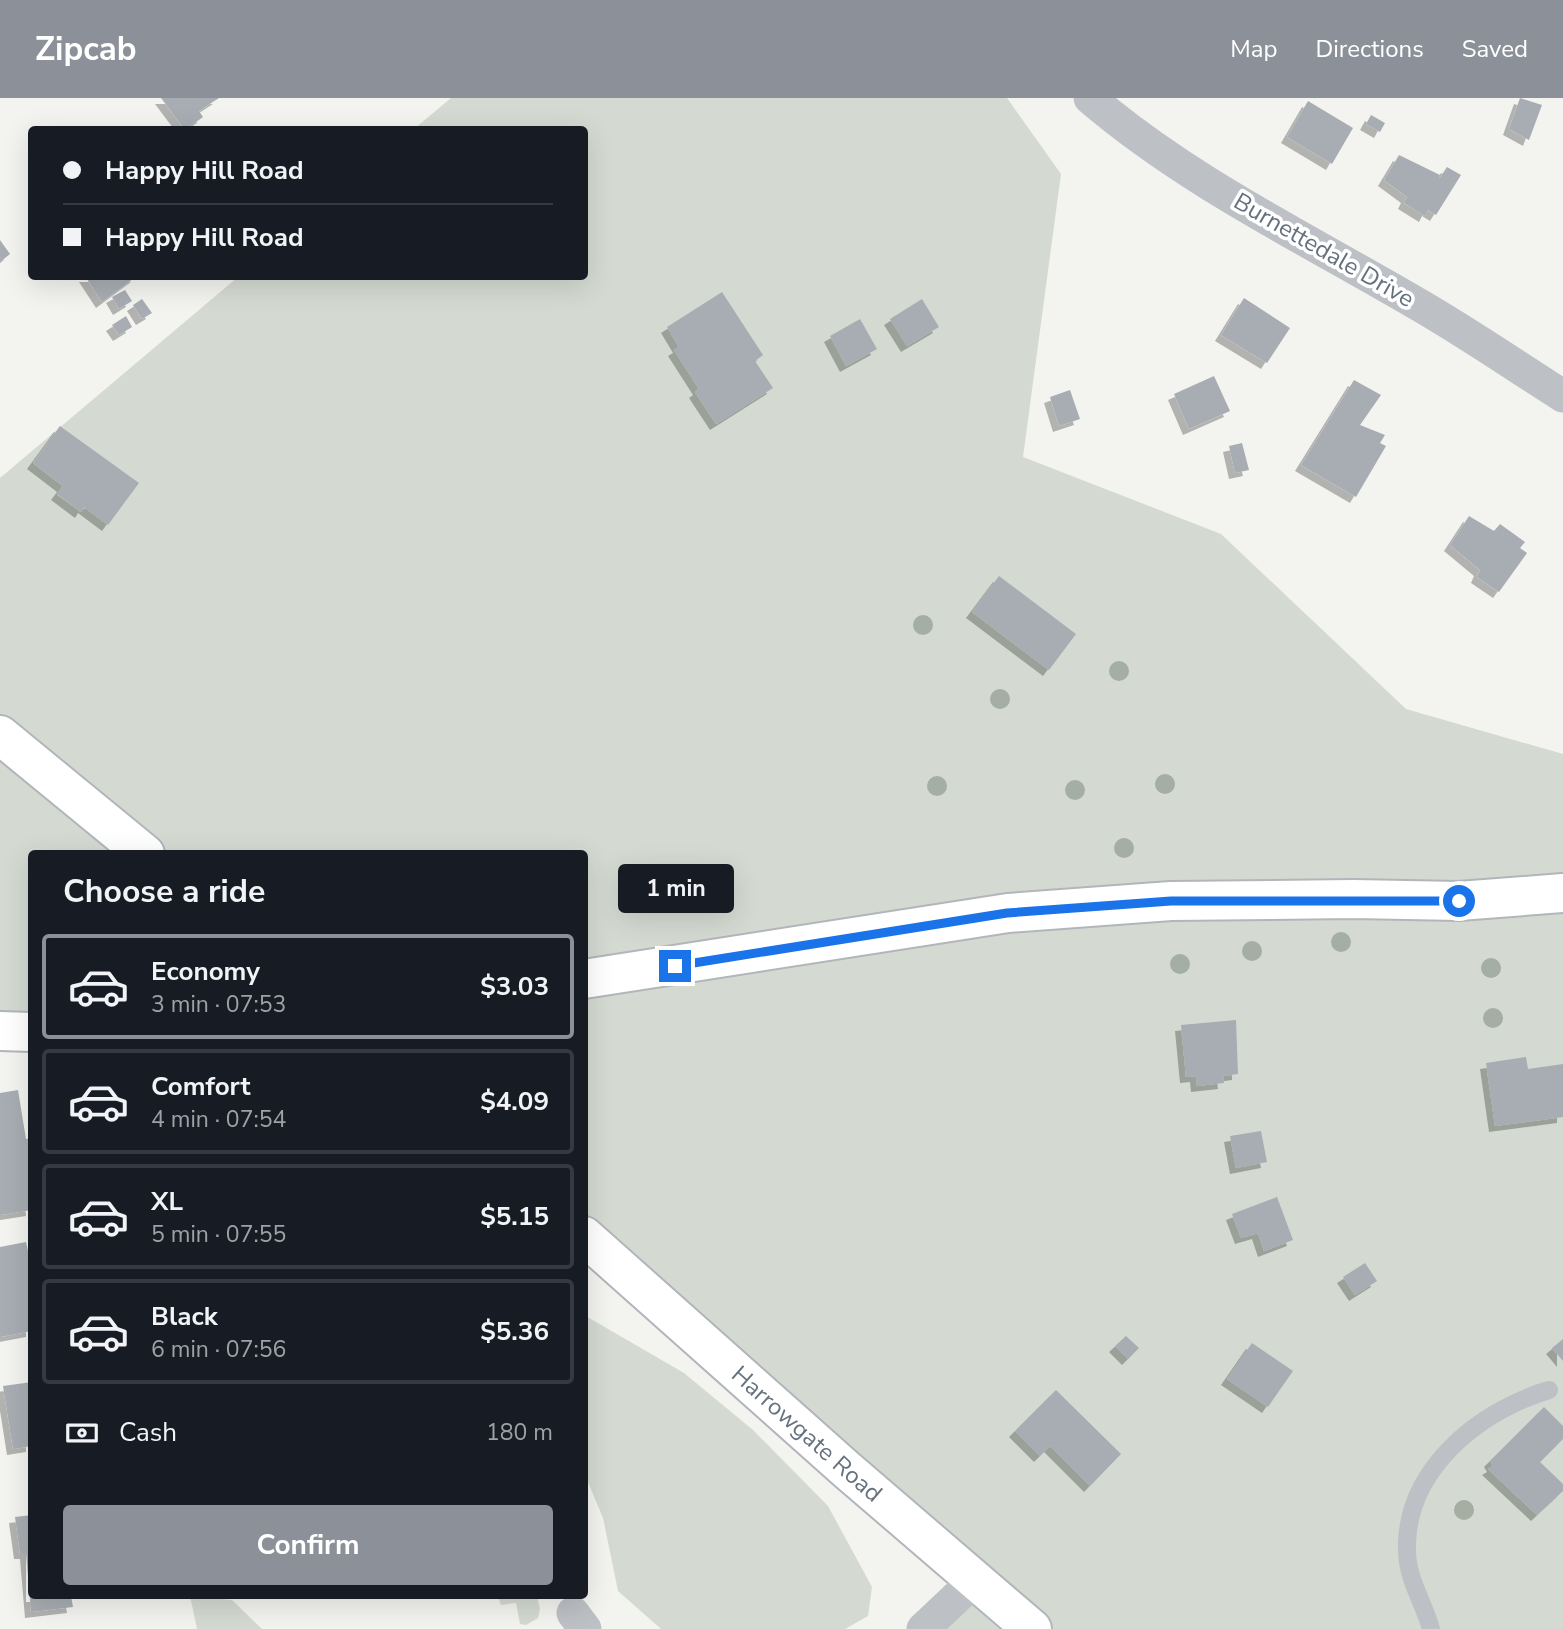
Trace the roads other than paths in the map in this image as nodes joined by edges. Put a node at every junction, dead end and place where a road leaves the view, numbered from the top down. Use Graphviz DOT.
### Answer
graph roads {
  1 [pos="1090,98"];
  2 [pos="1563,396"];
  3 [pos="0,735"];
  4 [pos="140,850"];
  5 [pos="1563,893"];
  6 [pos="588,978"];
  7 [pos="0,1031"];
  8 [pos="28,1032"];
  9 [pos="588,1240"];
  10 [pos="1549,1390"];
  11 [pos="975,1580"];
  12 [pos="923,1629"];
  13 [pos="1032,1629"];
  14 [pos="1431,1629"];
  1 -- 2 [label="street, Burnettedale Drive"];
  3 -- 4 [label="street"];
  5 -- 6 [label="street"];
  7 -- 8 [label="street"];
  9 -- 11 [label="street, Harrowgate Road"];
  10 -- 14 [label="lane"];
  11 -- 12 [label="street"];
  11 -- 13 [label="street, Harrowgate Road"];
}
